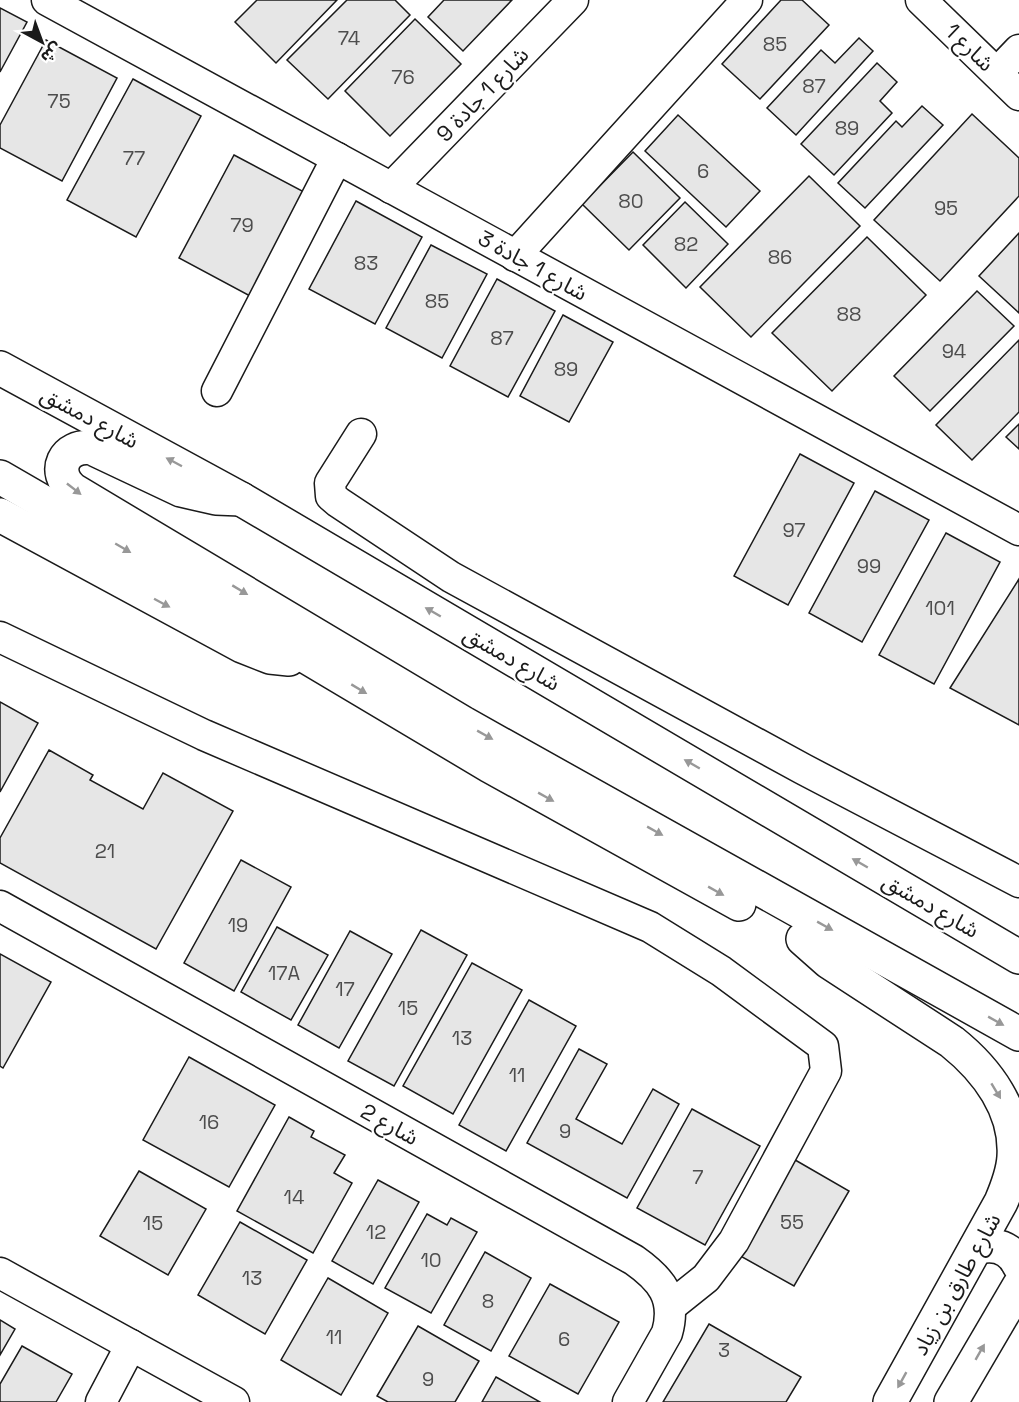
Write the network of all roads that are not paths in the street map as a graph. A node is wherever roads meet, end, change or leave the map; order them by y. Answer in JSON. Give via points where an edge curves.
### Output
{"nodes":[{"id":1,"x":47,"y":0,"type":"edge"},
{"id":2,"x":573,"y":0,"type":"edge"},
{"id":3,"x":747,"y":0,"type":"edge"},
{"id":4,"x":921,"y":0,"type":"edge"},
{"id":5,"x":1019,"y":50,"type":"edge"},
{"id":6,"x":997,"y":73,"type":"junction"},
{"id":7,"x":1019,"y":95,"type":"edge"},
{"id":8,"x":337,"y":158,"type":"junction"},
{"id":9,"x":391,"y":188,"type":"junction"},
{"id":10,"x":515,"y":256,"type":"junction"},
{"id":11,"x":0,"y":368,"type":"edge"},
{"id":12,"x":218,"y":391,"type":"dead end"},
{"id":13,"x":361,"y":434,"type":"dead end"},
{"id":14,"x":0,"y":477,"type":"edge"},
{"id":15,"x":241,"y":499,"type":"junction"},
{"id":16,"x":0,"y":515,"type":"edge"},
{"id":17,"x":1019,"y":531,"type":"edge"},
{"id":18,"x":0,"y":637,"type":"edge"},
{"id":19,"x":308,"y":659,"type":"junction"},
{"id":20,"x":1019,"y":882,"type":"edge"},
{"id":21,"x":0,"y":906,"type":"edge"},
{"id":22,"x":803,"y":939,"type":"junction"},
{"id":23,"x":1019,"y":957,"type":"edge"},
{"id":24,"x":1019,"y":1034,"type":"edge"},
{"id":25,"x":1019,"y":1059,"type":"edge"},
{"id":26,"x":976,"y":1248,"type":"junction"},
{"id":27,"x":1019,"y":1265,"type":"edge"},
{"id":28,"x":0,"y":1273,"type":"edge"},
{"id":29,"x":1019,"y":1286,"type":"edge"},
{"id":30,"x":671,"y":1306,"type":"junction"},
{"id":31,"x":131,"y":1346,"type":"junction"},
{"id":32,"x":100,"y":1402,"type":"edge"},
{"id":33,"x":234,"y":1402,"type":"edge"},
{"id":34,"x":628,"y":1402,"type":"edge"},
{"id":35,"x":890,"y":1402,"type":"edge"},
{"id":36,"x":951,"y":1402,"type":"edge"}],
"edges":[{"from":1,"to":8,"type":"street","name":"شارع 1 جادة 3"},
{"from":2,"to":9,"type":"street","name":"شارع 1 جادة 9"},
{"from":3,"to":10,"type":"street"},
{"from":4,"to":6,"type":"street","name":"شارع 1"},
{"from":5,"to":6,"type":"street"},
{"from":6,"to":7,"type":"street","name":"شارع 1"},
{"from":8,"to":9,"type":"street","name":"شارع 1 جادة 3"},
{"from":8,"to":12,"type":"street"},
{"from":9,"to":10,"type":"street","name":"شارع 1 جادة 3"},
{"from":10,"to":17,"type":"street","name":"شارع 1 جادة 3"},
{"from":15,"to":11,"type":"main road","name":"شارع دمشق","one_way":true},
{"from":13,"to":20,"type":"street","via":[[330,483],[334,499],[451,577]]},
{"from":14,"to":19,"type":"main road","one_way":true},
{"from":23,"to":15,"type":"main road","name":"شارع دمشق","one_way":true},
{"from":15,"to":24,"type":"main road","one_way":true,"via":[[181,490],[92,448],[69,453],[62,466],[64,480],[73,490],[464,723]]},
{"from":16,"to":19,"type":"main road","one_way":true,"via":[[242,646],[270,657]]},
{"from":18,"to":30,"type":"street","via":[[204,735],[650,927],[721,971],[823,1046],[826,1071],[746,1221],[706,1278]]},
{"from":19,"to":22,"type":"main road","one_way":true,"via":[[490,766]]},
{"from":21,"to":30,"type":"street","name":"شارع 2","via":[[633,1260],[653,1275]]},
{"from":22,"to":25,"type":"main road"},
{"from":22,"to":26,"type":"main road","name":"شارع طارق بن زياد","one_way":true,"via":[[829,962],[952,1042],[995,1087],[1010,1123],[1014,1159],[1001,1202]]},
{"from":26,"to":27,"type":"main road","via":[[995,1245],[1012,1254]]},
{"from":26,"to":35,"type":"main road","name":"شارع طارق بن زياد","one_way":true},
{"from":28,"to":31,"type":"street"},
{"from":36,"to":29,"type":"main road","one_way":true},
{"from":30,"to":34,"type":"street","via":[[667,1333]]},
{"from":31,"to":32,"type":"street"},
{"from":31,"to":33,"type":"street"}]}
